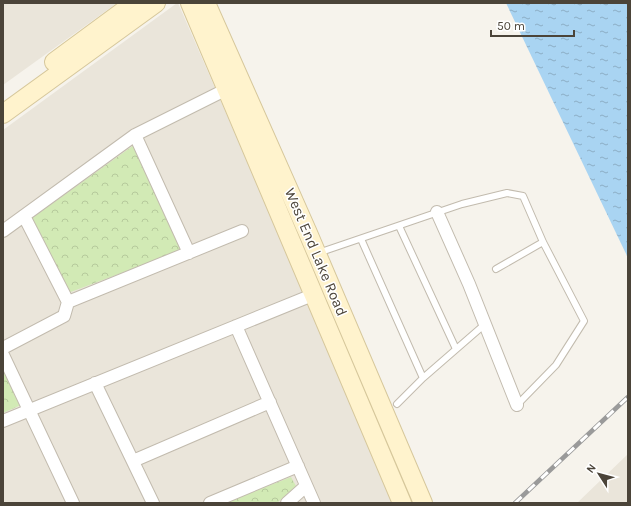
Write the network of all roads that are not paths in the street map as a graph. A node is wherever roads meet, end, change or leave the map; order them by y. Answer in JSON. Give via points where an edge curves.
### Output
{"nodes":[{"id":1,"x":134,"y":3,"type":"edge"},
{"id":2,"x":156,"y":3,"type":"edge"},
{"id":3,"x":190,"y":3,"type":"edge"},
{"id":4,"x":206,"y":3,"type":"edge"},
{"id":5,"x":227,"y":89,"type":"junction"},
{"id":6,"x":3,"y":99,"type":"edge"},
{"id":7,"x":3,"y":114,"type":"edge"},
{"id":8,"x":135,"y":135,"type":"junction"},
{"id":9,"x":437,"y":212,"type":"junction"},
{"id":10,"x":24,"y":216,"type":"junction"},
{"id":11,"x":398,"y":226,"type":"junction"},
{"id":12,"x":3,"y":231,"type":"edge"},
{"id":13,"x":242,"y":231,"type":"dead end"},
{"id":14,"x":361,"y":239,"type":"junction"},
{"id":15,"x":543,"y":242,"type":"junction"},
{"id":16,"x":189,"y":253,"type":"junction"},
{"id":17,"x":317,"y":254,"type":"junction"},
{"id":18,"x":496,"y":269,"type":"dead end"},
{"id":19,"x":315,"y":294,"type":"junction"},
{"id":20,"x":68,"y":302,"type":"junction"},
{"id":21,"x":484,"y":325,"type":"dead end"},
{"id":22,"x":236,"y":326,"type":"junction"},
{"id":23,"x":3,"y":348,"type":"edge"},
{"id":24,"x":456,"y":349,"type":"junction"},
{"id":25,"x":3,"y":355,"type":"edge"},
{"id":26,"x":423,"y":378,"type":"junction"},
{"id":27,"x":95,"y":383,"type":"junction"},
{"id":28,"x":270,"y":402,"type":"junction"},
{"id":29,"x":398,"y":404,"type":"dead end"},
{"id":30,"x":517,"y":405,"type":"joint"},
{"id":31,"x":28,"y":411,"type":"junction"},
{"id":32,"x":3,"y":421,"type":"edge"},
{"id":33,"x":133,"y":461,"type":"junction"},
{"id":34,"x":298,"y":466,"type":"junction"},
{"id":35,"x":306,"y":486,"type":"junction"},
{"id":36,"x":73,"y":503,"type":"edge"},
{"id":37,"x":153,"y":503,"type":"edge"},
{"id":38,"x":210,"y":503,"type":"edge"},
{"id":39,"x":287,"y":503,"type":"edge"},
{"id":40,"x":314,"y":503,"type":"edge"},
{"id":41,"x":402,"y":503,"type":"edge"},
{"id":42,"x":423,"y":503,"type":"edge"}],
"edges":[{"from":1,"to":6,"type":"street"},
{"from":2,"to":7,"type":"street"},
{"from":3,"to":5,"type":"street","name":"West End Lake Road"},
{"from":4,"to":17,"type":"street","name":"West End Lake Road"},
{"from":5,"to":8,"type":"street"},
{"from":5,"to":19,"type":"street","name":"West End Lake Road"},
{"from":8,"to":10,"type":"street"},
{"from":8,"to":16,"type":"street"},
{"from":9,"to":11,"type":"lane"},
{"from":9,"to":15,"type":"lane","via":[[508,193],[523,196]]},
{"from":9,"to":30,"type":"street","via":[[470,284]]},
{"from":10,"to":12,"type":"street"},
{"from":10,"to":20,"type":"street"},
{"from":11,"to":14,"type":"lane"},
{"from":11,"to":24,"type":"lane"},
{"from":13,"to":16,"type":"street"},
{"from":14,"to":17,"type":"lane"},
{"from":14,"to":26,"type":"lane"},
{"from":15,"to":18,"type":"lane"},
{"from":15,"to":30,"type":"lane","via":[[584,321],[556,365]]},
{"from":16,"to":20,"type":"street"},
{"from":17,"to":42,"type":"street","name":"West End Lake Road"},
{"from":19,"to":22,"type":"street"},
{"from":19,"to":41,"type":"street","name":"West End Lake Road"},
{"from":20,"to":23,"type":"street","via":[[64,316]]},
{"from":21,"to":24,"type":"lane"},
{"from":22,"to":27,"type":"street"},
{"from":22,"to":28,"type":"street"},
{"from":24,"to":26,"type":"lane"},
{"from":25,"to":31,"type":"street"},
{"from":26,"to":29,"type":"lane"},
{"from":27,"to":31,"type":"street"},
{"from":27,"to":33,"type":"street"},
{"from":28,"to":33,"type":"street"},
{"from":28,"to":34,"type":"street"},
{"from":31,"to":32,"type":"street"},
{"from":31,"to":36,"type":"street"},
{"from":33,"to":37,"type":"street"},
{"from":34,"to":35,"type":"street"},
{"from":34,"to":38,"type":"street"},
{"from":35,"to":39,"type":"street"},
{"from":35,"to":40,"type":"street"}]}
